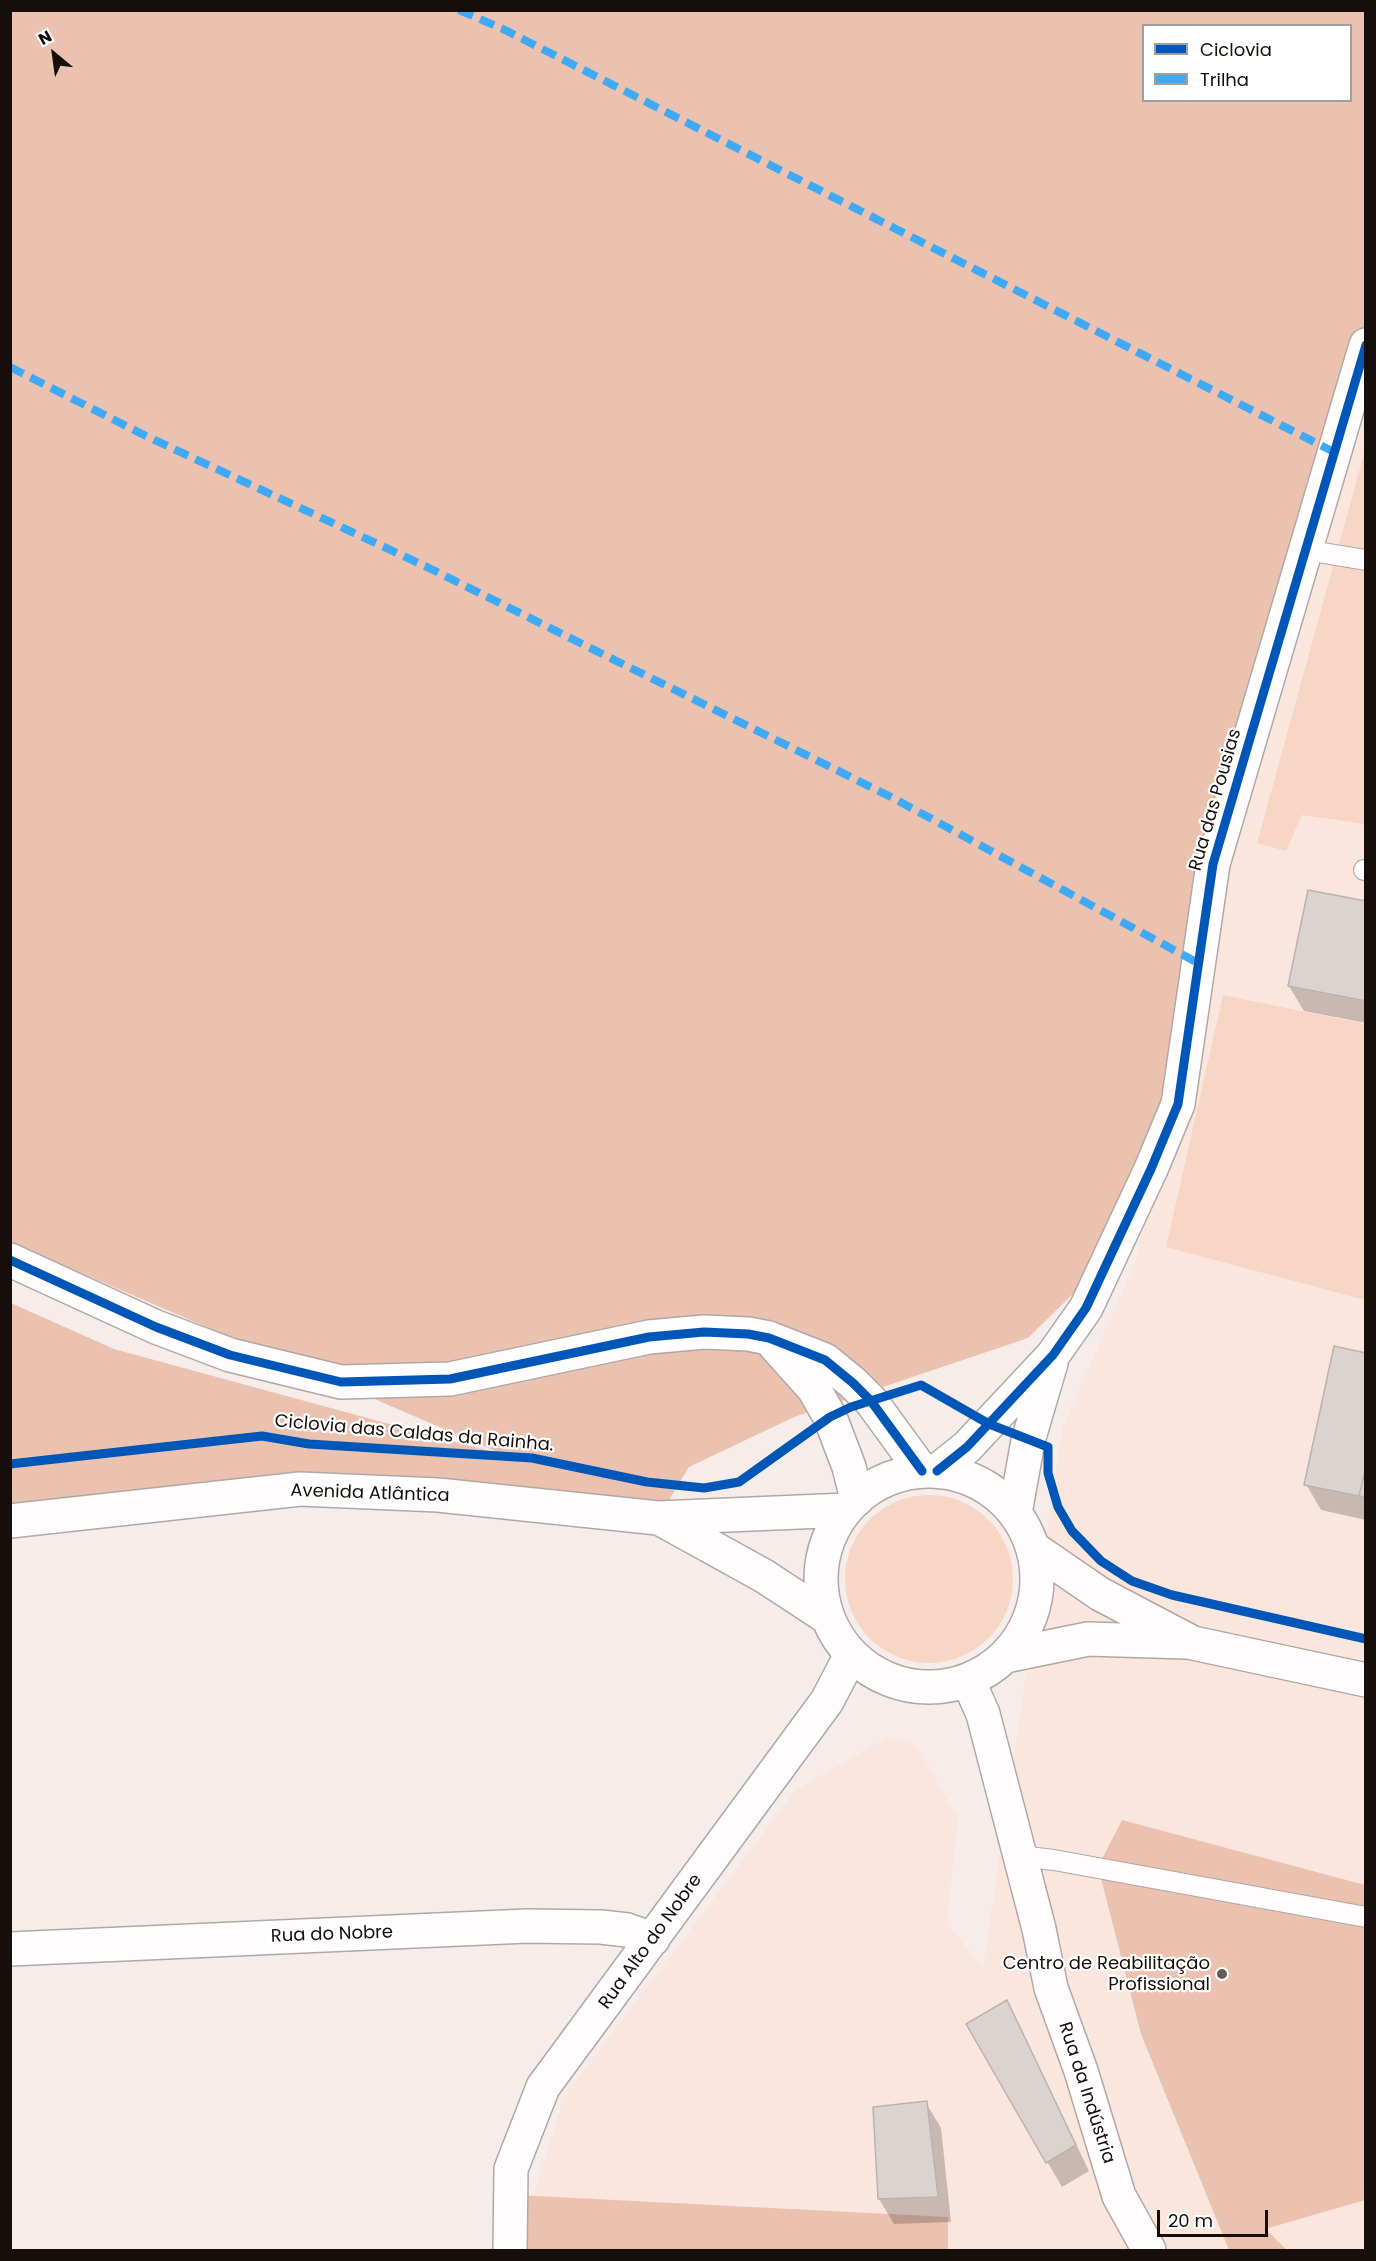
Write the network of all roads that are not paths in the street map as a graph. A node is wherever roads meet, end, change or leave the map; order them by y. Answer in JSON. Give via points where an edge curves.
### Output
{"nodes":[{"id":1,"x":1365,"y":345,"type":"edge"},
{"id":2,"x":1305,"y":550,"type":"junction"},
{"id":3,"x":1365,"y":560,"type":"edge"},
{"id":4,"x":10,"y":1260,"type":"edge"},
{"id":5,"x":768,"y":1338,"type":"junction"},
{"id":6,"x":1053,"y":1355,"type":"junction"},
{"id":7,"x":930,"y":1471,"type":"junction"},
{"id":8,"x":852,"y":1505,"type":"junction"},
{"id":9,"x":1015,"y":1513,"type":"junction"},
{"id":10,"x":658,"y":1518,"type":"junction"},
{"id":11,"x":10,"y":1521,"type":"edge"},
{"id":12,"x":1033,"y":1548,"type":"junction"},
{"id":13,"x":828,"y":1618,"type":"junction"},
{"id":14,"x":1193,"y":1643,"type":"junction"},
{"id":15,"x":851,"y":1655,"type":"junction"},
{"id":16,"x":1005,"y":1656,"type":"junction"},
{"id":17,"x":968,"y":1680,"type":"junction"},
{"id":18,"x":1365,"y":1680,"type":"edge"},
{"id":19,"x":1020,"y":1856,"type":"junction"},
{"id":20,"x":1365,"y":1917,"type":"edge"},
{"id":21,"x":652,"y":1939,"type":"junction"},
{"id":22,"x":10,"y":1949,"type":"edge"},
{"id":23,"x":510,"y":2250,"type":"edge"},
{"id":24,"x":1149,"y":2250,"type":"edge"}],
"edges":[{"from":1,"to":2,"type":"street","name":"Rua das Pousias"},
{"from":2,"to":3,"type":"lane"},
{"from":2,"to":6,"type":"street","name":"Rua das Pousias","via":[[1213,864],[1178,1104],[1086,1308]]},
{"from":4,"to":5,"type":"street","via":[[156,1327],[230,1355],[340,1382],[450,1379],[650,1337],[704,1332]]},
{"from":5,"to":7,"type":"street","via":[[825,1360],[871,1401]]},
{"from":5,"to":8,"type":"street","via":[[814,1389],[830,1417],[849,1467]]},
{"from":6,"to":7,"type":"street","via":[[968,1447]]},
{"from":6,"to":9,"type":"street","via":[[1028,1442]]},
{"from":7,"to":8,"type":"street","name":"Avenida Atlântica","via":[[888,1479]]},
{"from":7,"to":9,"type":"street","name":"Avenida Atlântica","via":[[981,1484]]},
{"from":8,"to":10,"type":"street","name":"Avenida Atlântica"},
{"from":8,"to":13,"type":"street","name":"Avenida Atlântica","via":[[831,1534],[822,1562],[821,1590]]},
{"from":9,"to":12,"type":"street","name":"Avenida Atlântica"},
{"from":10,"to":11,"type":"street","name":"Avenida Atlântica","via":[[438,1495],[300,1489]]},
{"from":10,"to":13,"type":"street","name":"Avenida Atlântica","via":[[764,1576]]},
{"from":12,"to":14,"type":"street","name":"Avenida Atlântica","via":[[1100,1594]]},
{"from":12,"to":16,"type":"street","name":"Avenida Atlântica","via":[[1038,1577],[1035,1606],[1023,1633]]},
{"from":13,"to":15,"type":"street","name":"Avenida Atlântica"},
{"from":14,"to":16,"type":"street","name":"Avenida Atlântica","via":[[1088,1639]]},
{"from":14,"to":18,"type":"street","name":"Avenida Atlântica"},
{"from":15,"to":17,"type":"street","name":"Avenida Atlântica","via":[[876,1674],[906,1685],[938,1687]]},
{"from":15,"to":21,"type":"street","name":"Rua Alto do Nobre","via":[[827,1701]]},
{"from":16,"to":17,"type":"street","name":"Avenida Atlântica"},
{"from":17,"to":19,"type":"street","name":"Rua da Indústria","via":[[984,1714]]},
{"from":19,"to":20,"type":"lane"},
{"from":19,"to":24,"type":"street","name":"Rua da Indústria","via":[[1051,1988],[1119,2196]]},
{"from":21,"to":22,"type":"street","name":"Rua do Nobre","via":[[627,1930],[601,1927],[527,1926]]},
{"from":21,"to":23,"type":"street","name":"Rua Alto do Nobre","via":[[543,2087],[511,2169]]}]}
